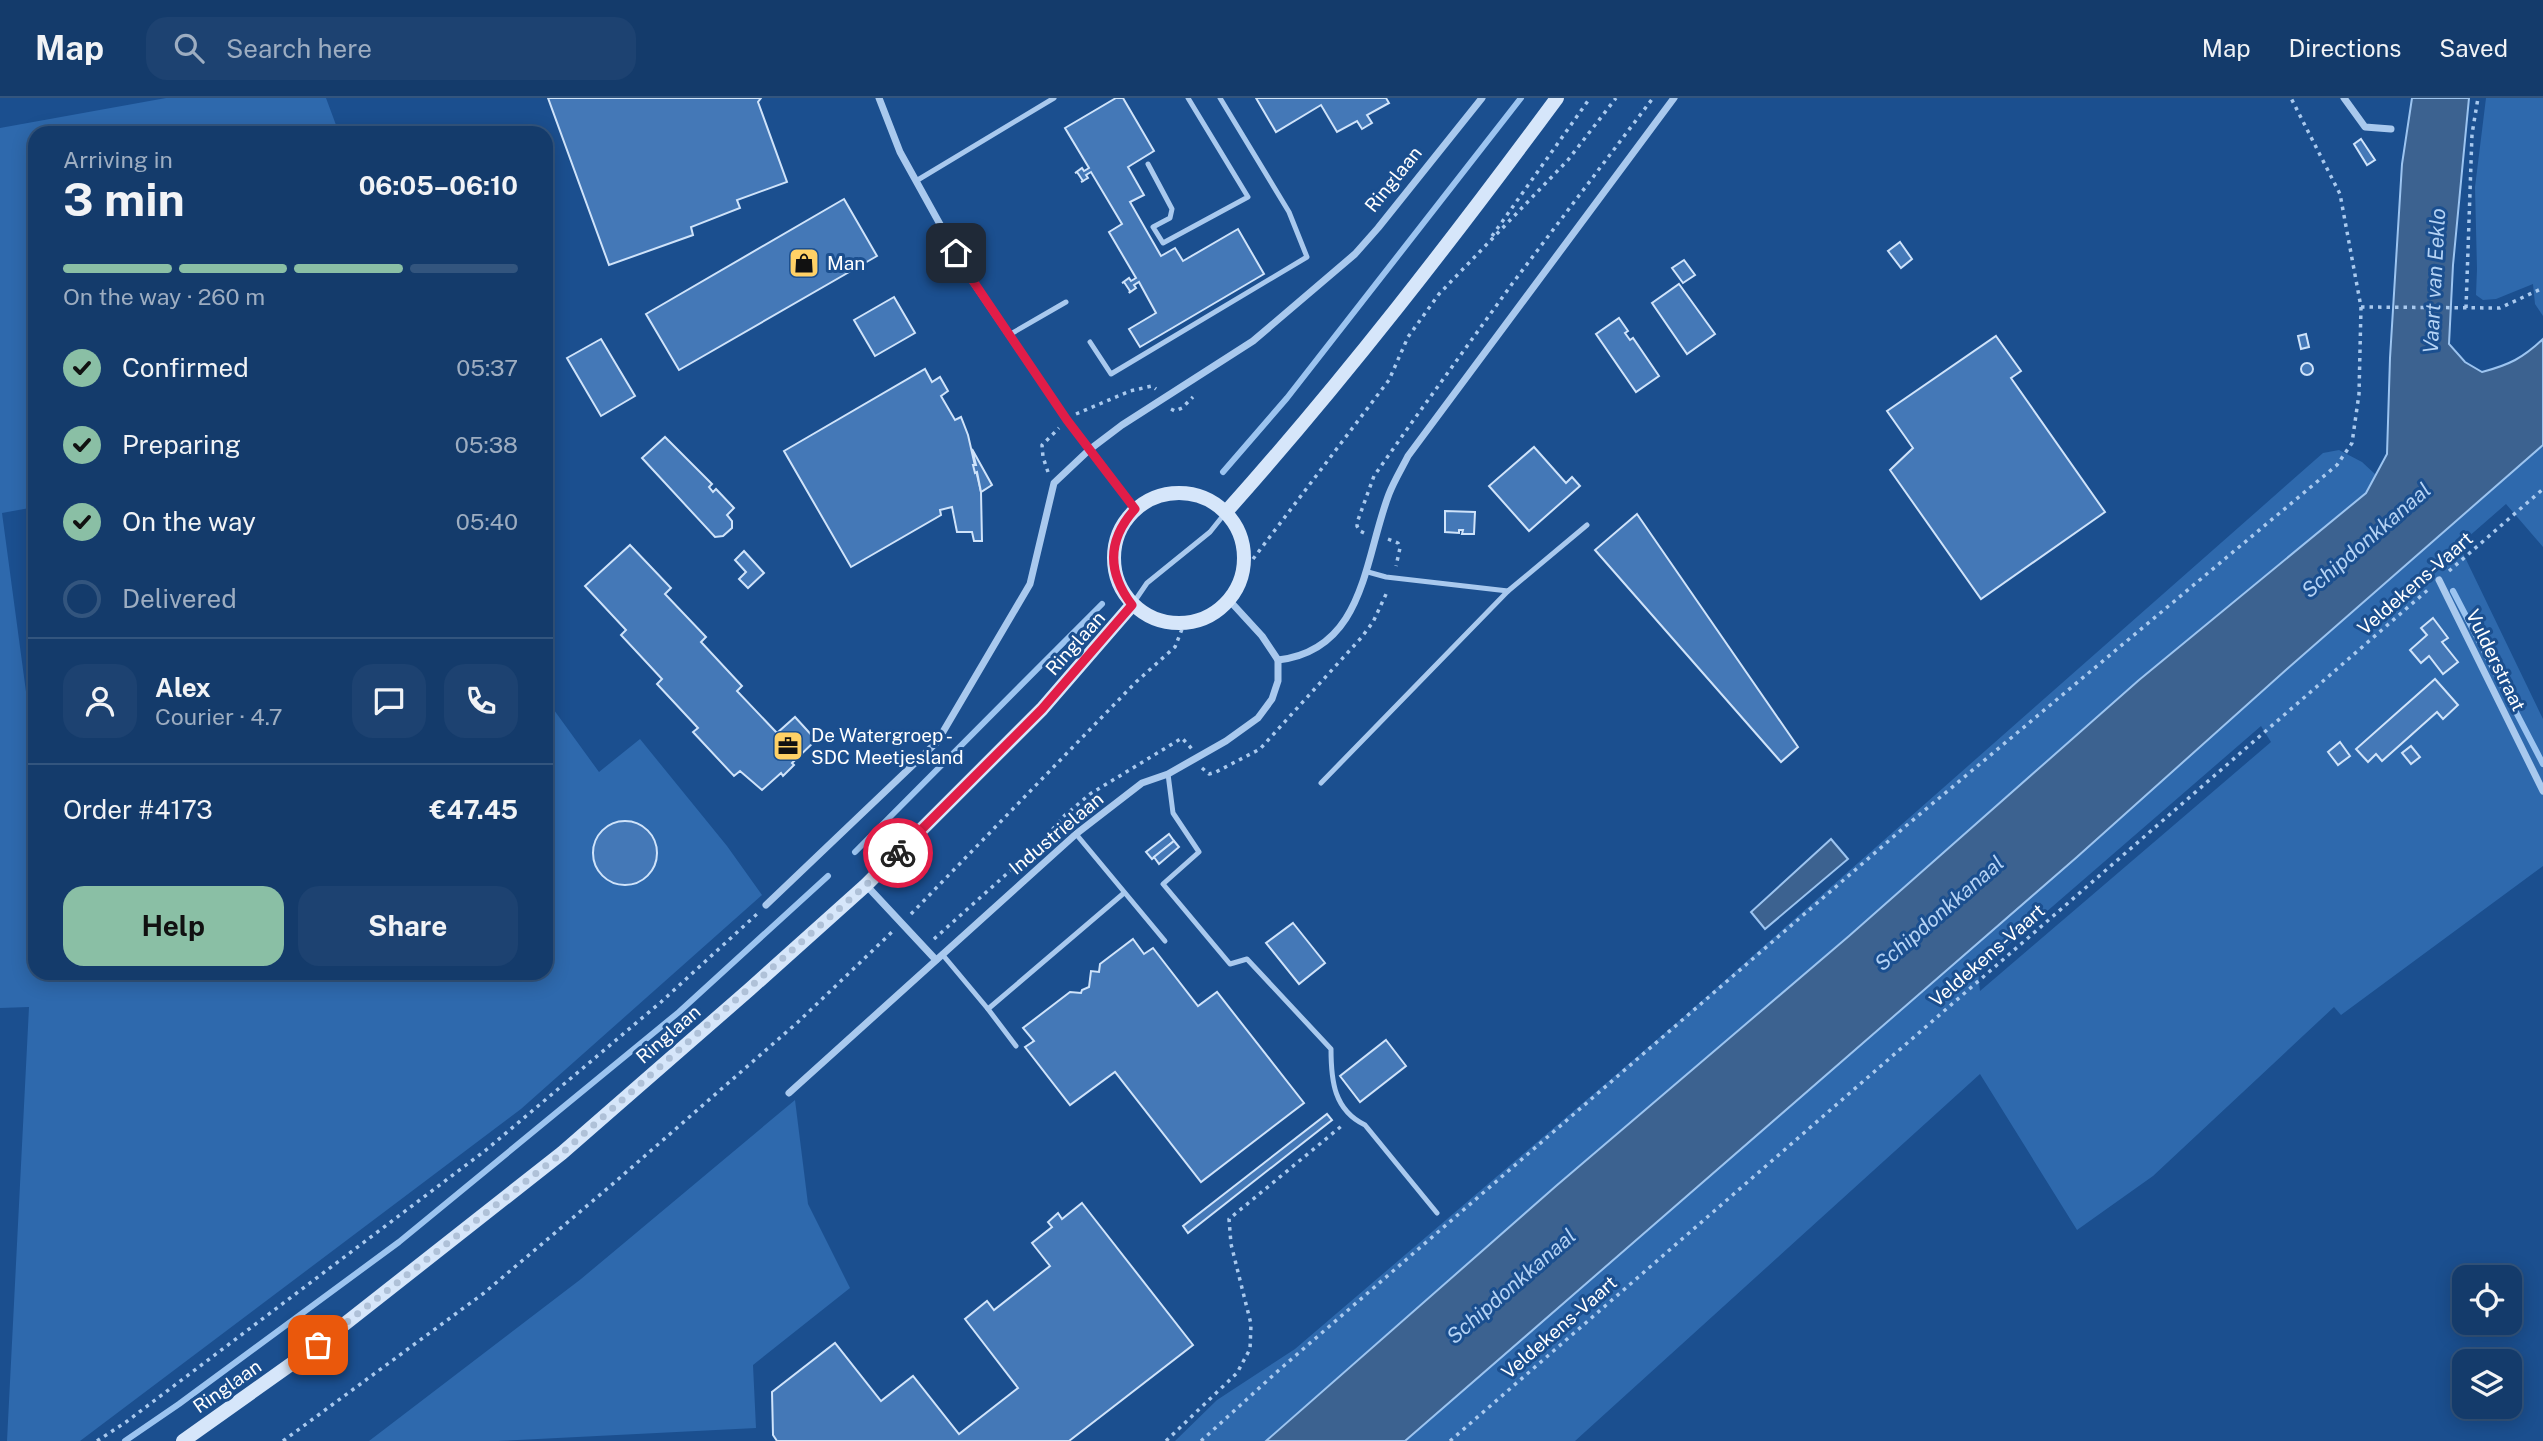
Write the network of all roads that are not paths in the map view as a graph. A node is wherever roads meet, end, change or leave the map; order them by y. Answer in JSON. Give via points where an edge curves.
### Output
{"nodes":[{"id":1,"x":879,"y":98,"type":"edge"},
{"id":2,"x":1054,"y":98,"type":"edge"},
{"id":3,"x":1188,"y":98,"type":"edge"},
{"id":4,"x":1220,"y":98,"type":"edge"},
{"id":5,"x":1482,"y":98,"type":"edge"},
{"id":6,"x":1557,"y":98,"type":"edge"},
{"id":7,"x":1674,"y":98,"type":"edge"},
{"id":8,"x":2344,"y":98,"type":"edge"},
{"id":9,"x":2390,"y":129,"type":"dead end"},
{"id":10,"x":1148,"y":164,"type":"dead end"},
{"id":11,"x":916,"y":181,"type":"junction"},
{"id":12,"x":1066,"y":302,"type":"dead end"},
{"id":13,"x":1009,"y":335,"type":"junction"},
{"id":14,"x":1090,"y":342,"type":"dead end"},
{"id":15,"x":1089,"y":450,"type":"junction"},
{"id":16,"x":1135,"y":509,"type":"junction"},
{"id":17,"x":1226,"y":512,"type":"junction"},
{"id":18,"x":1587,"y":525,"type":"dead end"},
{"id":19,"x":1368,"y":572,"type":"junction"},
{"id":20,"x":2439,"y":580,"type":"road end"},
{"id":21,"x":1508,"y":591,"type":"junction"},
{"id":22,"x":1230,"y":600,"type":"junction"},
{"id":23,"x":1132,"y":605,"type":"junction"},
{"id":24,"x":1278,"y":660,"type":"junction"},
{"id":25,"x":1168,"y":774,"type":"junction"},
{"id":26,"x":1321,"y":783,"type":"dead end"},
{"id":27,"x":2543,"y":791,"type":"edge"},
{"id":28,"x":1076,"y":834,"type":"junction"},
{"id":29,"x":866,"y":885,"type":"junction"},
{"id":30,"x":1124,"y":893,"type":"junction"},
{"id":31,"x":766,"y":905,"type":"road end"},
{"id":32,"x":1165,"y":941,"type":"dead end"},
{"id":33,"x":939,"y":957,"type":"junction"},
{"id":34,"x":988,"y":1009,"type":"junction"},
{"id":35,"x":1016,"y":1046,"type":"dead end"},
{"id":36,"x":789,"y":1093,"type":"dead end"},
{"id":37,"x":1437,"y":1213,"type":"dead end"},
{"id":38,"x":183,"y":1441,"type":"edge"}],
"edges":[{"from":1,"to":11,"type":"street"},
{"from":2,"to":11,"type":"lane"},
{"from":3,"to":10,"type":"lane","via":[[1248,197],[1163,243],[1153,227],[1170,218],[1172,209]]},
{"from":4,"to":14,"type":"lane","via":[[1289,212],[1307,257],[1111,374]]},
{"from":5,"to":15,"type":"street","name":"Ringlaan","via":[[1355,254],[1253,341]]},
{"from":6,"to":17,"type":"main road","via":[[1391,316]]},
{"from":7,"to":19,"type":"street","via":[[1408,456],[1389,495]]},
{"from":8,"to":9,"type":"street","via":[[2365,127]]},
{"from":11,"to":13,"type":"street"},
{"from":12,"to":13,"type":"lane"},
{"from":13,"to":15,"type":"street"},
{"from":15,"to":16,"type":"street"},
{"from":15,"to":31,"type":"street","via":[[1054,483],[1030,584],[937,742]]},
{"from":16,"to":17,"type":"main road","via":[[1154,497],[1177,492],[1201,496]]},
{"from":16,"to":23,"type":"main road","name":"Ringlaan","via":[[1124,521],[1114,551],[1114,569]]},
{"from":17,"to":22,"type":"main road","via":[[1244,546],[1245,564]]},
{"from":17,"to":23,"type":"lane","via":[[1210,533],[1147,583]]},
{"from":18,"to":21,"type":"lane"},
{"from":19,"to":21,"type":"lane"},
{"from":19,"to":24,"type":"street","via":[[1342,624],[1320,648],[1298,658]]},
{"from":20,"to":27,"type":"street","name":"Vulderstraat"},
{"from":21,"to":26,"type":"lane"},
{"from":22,"to":23,"type":"main road","name":"Ringlaan","via":[[1202,620],[1184,624],[1164,622]]},
{"from":22,"to":24,"type":"street"},
{"from":23,"to":29,"type":"main road","name":"Ringlaan","via":[[1042,709]]},
{"from":24,"to":25,"type":"street","name":"Industrielaan","via":[[1272,699],[1258,718]]},
{"from":25,"to":28,"type":"street","name":"Industrielaan","via":[[1142,783]]},
{"from":25,"to":37,"type":"lane","via":[[1173,813],[1199,852],[1163,884],[1230,964],[1247,958],[1331,1049],[1337,1096]]},
{"from":28,"to":30,"type":"lane"},
{"from":28,"to":33,"type":"street","name":"Industrielaan"},
{"from":29,"to":33,"type":"street"},
{"from":29,"to":38,"type":"main road","name":"Ringlaan","via":[[562,1153],[318,1345]]},
{"from":30,"to":32,"type":"lane"},
{"from":30,"to":34,"type":"lane"},
{"from":33,"to":34,"type":"lane"},
{"from":33,"to":36,"type":"street","name":"Industrielaan"},
{"from":34,"to":35,"type":"lane"}]}
